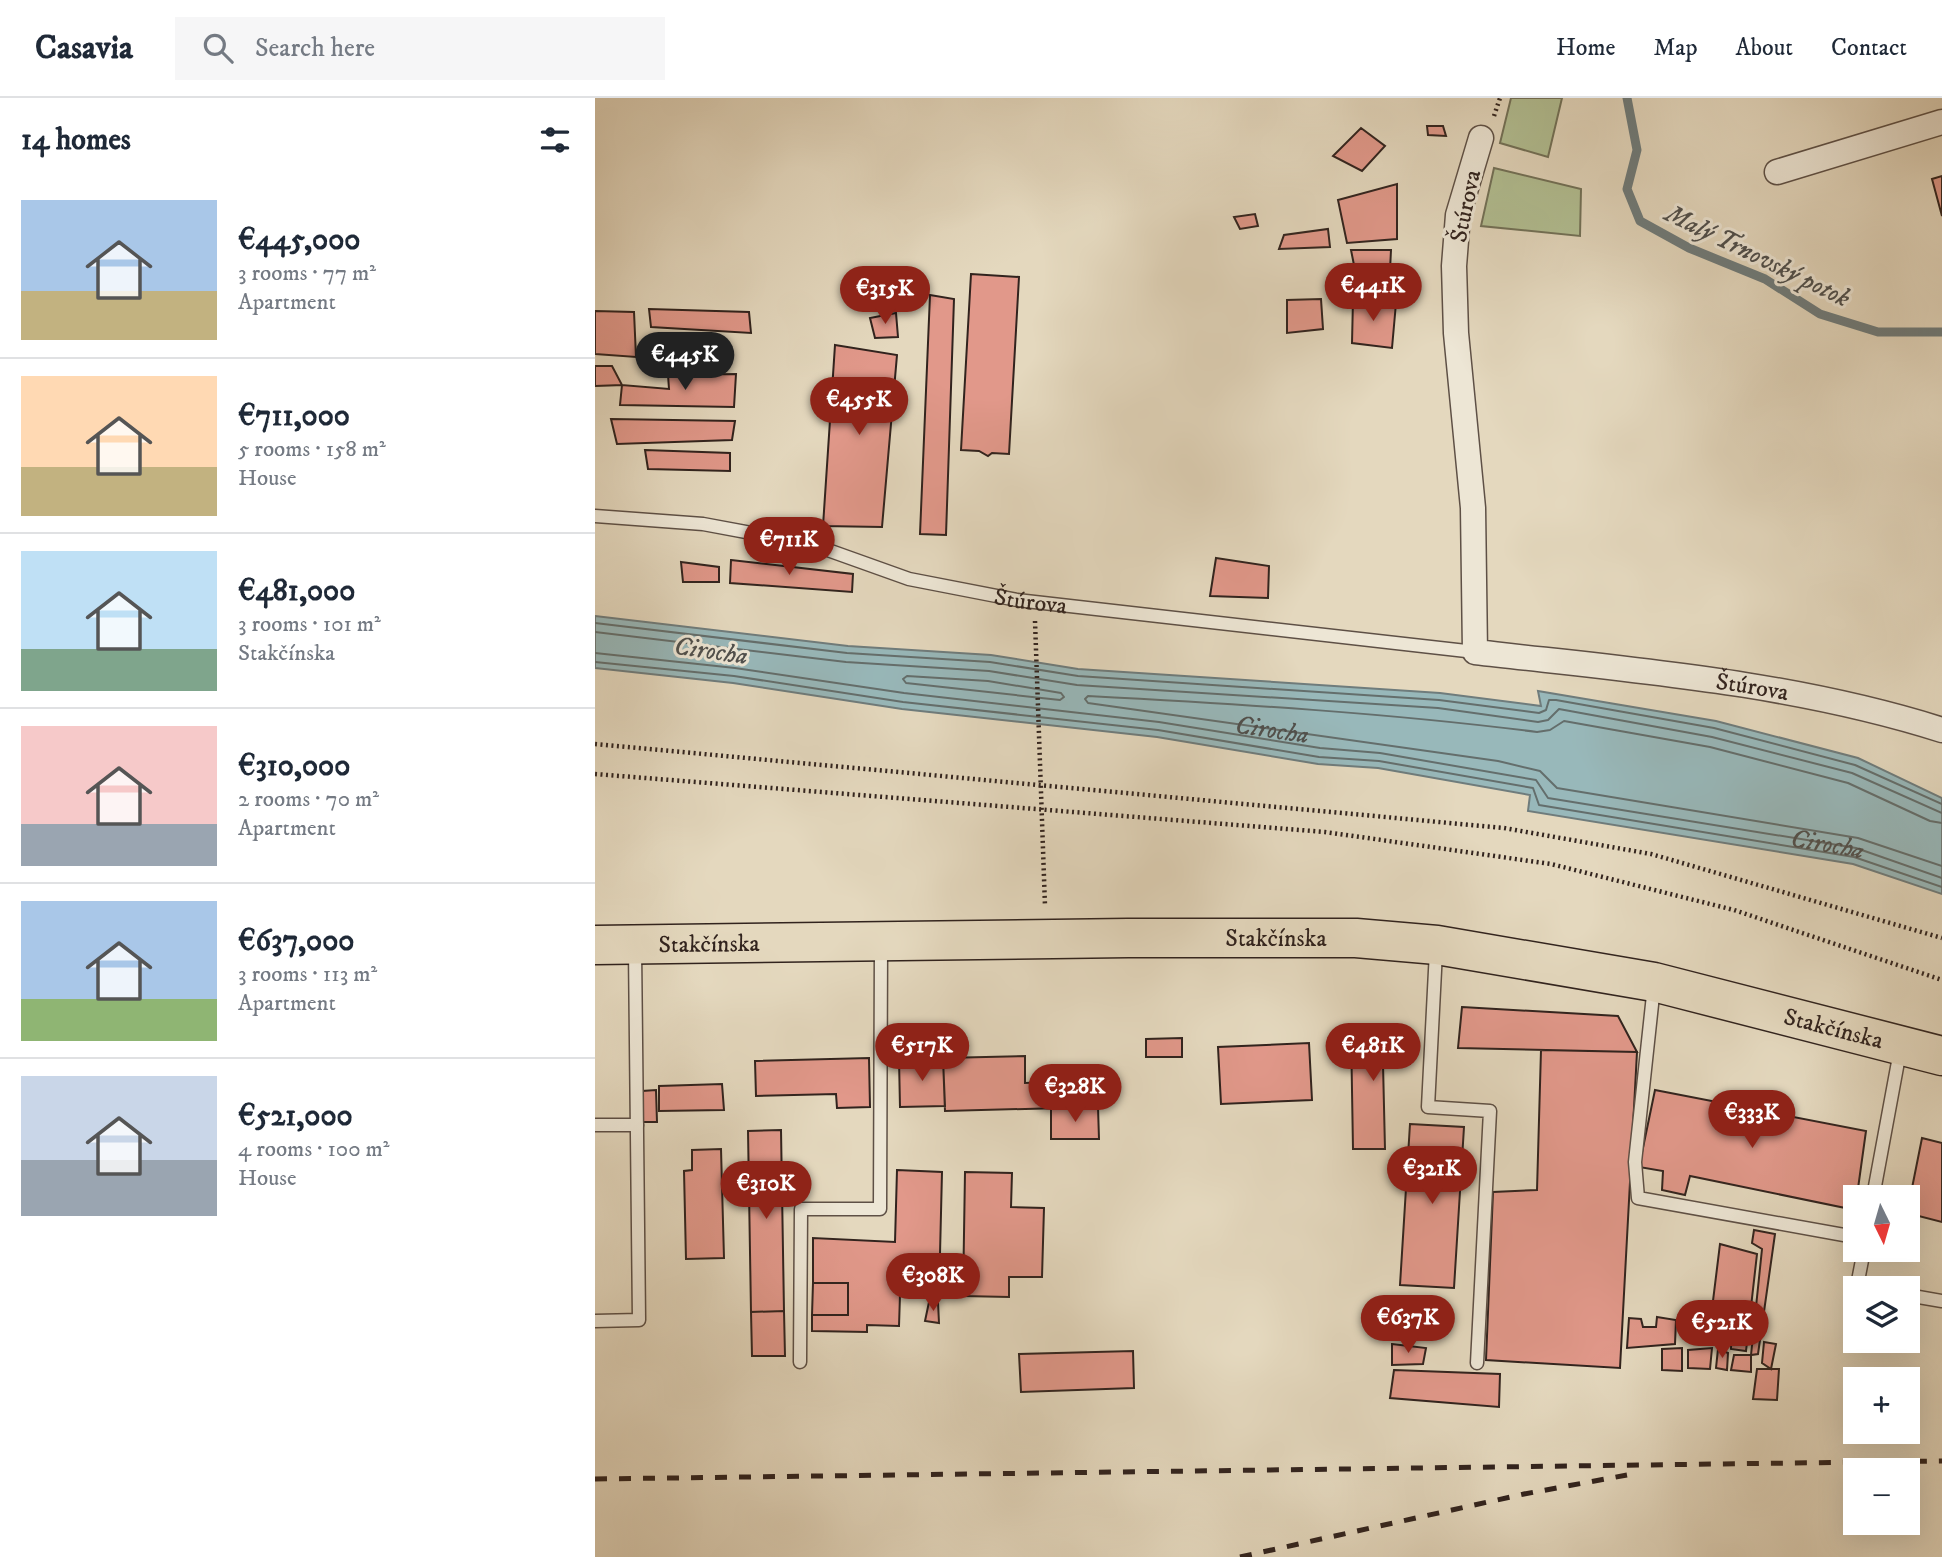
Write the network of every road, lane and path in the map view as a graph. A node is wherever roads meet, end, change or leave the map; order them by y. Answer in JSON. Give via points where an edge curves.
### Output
{"nodes":[{"id":1,"x":1942,"y":122,"type":"edge"},
{"id":2,"x":1481,"y":138,"type":"dead end"},
{"id":3,"x":1777,"y":172,"type":"dead end"},
{"id":4,"x":595,"y":516,"type":"edge"},
{"id":5,"x":1036,"y":602,"type":"junction"},
{"id":6,"x":1475,"y":652,"type":"junction"},
{"id":7,"x":1942,"y":730,"type":"edge"},
{"id":8,"x":595,"y":744,"type":"edge"},
{"id":9,"x":595,"y":774,"type":"edge"},
{"id":10,"x":1041,"y":783,"type":"junction"},
{"id":11,"x":1042,"y":809,"type":"junction"},
{"id":12,"x":1045,"y":899,"type":"dead end"},
{"id":13,"x":1942,"y":938,"type":"edge"},
{"id":14,"x":881,"y":941,"type":"junction"},
{"id":15,"x":595,"y":945,"type":"edge"},
{"id":16,"x":635,"y":945,"type":"junction"},
{"id":17,"x":1437,"y":945,"type":"junction"},
{"id":18,"x":1942,"y":979,"type":"edge"},
{"id":19,"x":1654,"y":982,"type":"junction"},
{"id":20,"x":1901,"y":1044,"type":"junction"},
{"id":21,"x":1942,"y":1056,"type":"edge"},
{"id":22,"x":595,"y":1125,"type":"edge"},
{"id":23,"x":636,"y":1125,"type":"junction"},
{"id":24,"x":1875,"y":1185,"type":"edge"},
{"id":25,"x":1843,"y":1235,"type":"edge"},
{"id":26,"x":1920,"y":1297,"type":"edge"},
{"id":27,"x":1942,"y":1301,"type":"edge"},
{"id":28,"x":595,"y":1321,"type":"edge"},
{"id":29,"x":800,"y":1362,"type":"dead end"},
{"id":30,"x":1477,"y":1363,"type":"dead end"}],
"edges":[{"from":1,"to":3,"type":"street"},
{"from":2,"to":6,"type":"street","name":"Štúrova","via":[[1458,215],[1454,266],[1473,508]]},
{"from":4,"to":5,"type":"lane","name":"Štúrova","via":[[703,524],[811,544],[943,588]]},
{"from":5,"to":6,"type":"lane","name":"Štúrova"},
{"from":5,"to":10,"type":"path"},
{"from":6,"to":7,"type":"street","name":"Štúrova","via":[[1725,681],[1882,711]]},
{"from":8,"to":10,"type":"path"},
{"from":9,"to":11,"type":"path"},
{"from":10,"to":11,"type":"path"},
{"from":10,"to":13,"type":"path","via":[[1518,830],[1651,854]]},
{"from":11,"to":12,"type":"path"},
{"from":11,"to":18,"type":"path","via":[[1325,832],[1552,864],[1734,910]]},
{"from":14,"to":16,"type":"main road","name":"Stakčínska"},
{"from":14,"to":17,"type":"main road","name":"Stakčínska","via":[[1356,938]]},
{"from":14,"to":29,"type":"lane","via":[[880,1209],[801,1209]]},
{"from":15,"to":16,"type":"main road","name":"Stakčínska"},
{"from":16,"to":23,"type":"lane"},
{"from":17,"to":19,"type":"main road","name":"Stakčínska"},
{"from":17,"to":30,"type":"lane","via":[[1428,1107],[1490,1111]]},
{"from":19,"to":20,"type":"main road","name":"Stakčínska"},
{"from":19,"to":25,"type":"lane","via":[[1635,1162],[1638,1198]]},
{"from":20,"to":21,"type":"main road","name":"Stakčínska"},
{"from":20,"to":24,"type":"lane"},
{"from":22,"to":23,"type":"lane"},
{"from":23,"to":28,"type":"lane","via":[[639,1320]]},
{"from":26,"to":27,"type":"lane"}]}
